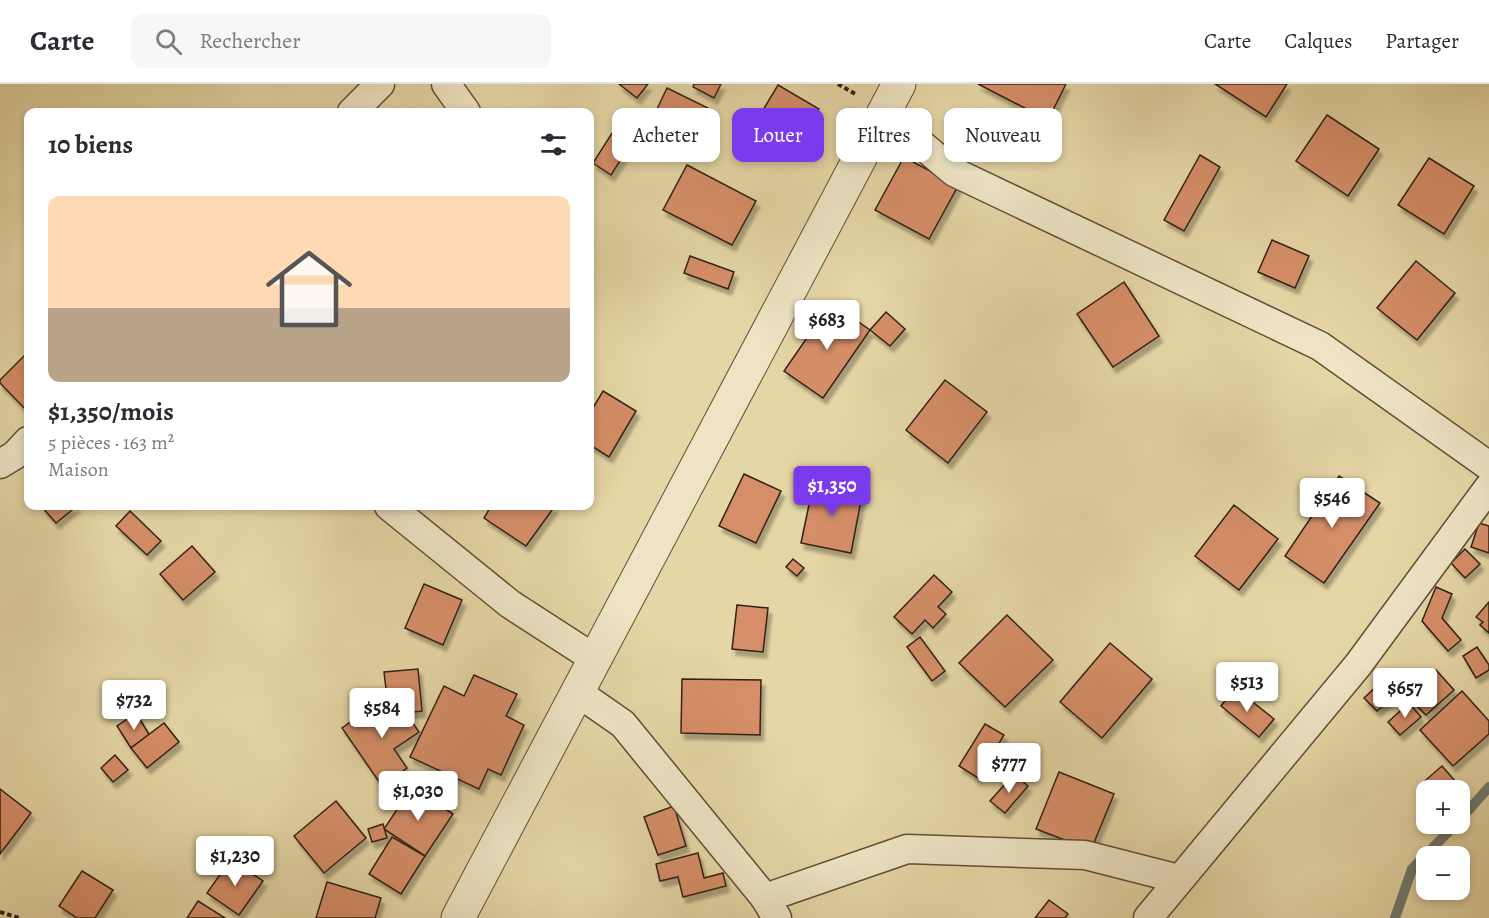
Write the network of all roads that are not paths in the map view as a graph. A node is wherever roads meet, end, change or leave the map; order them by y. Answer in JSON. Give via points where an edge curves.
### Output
{"nodes":[{"id":1,"x":380,"y":84,"type":"edge"},
{"id":2,"x":446,"y":84,"type":"edge"},
{"id":3,"x":899,"y":84,"type":"edge"},
{"id":4,"x":356,"y":108,"type":"edge"},
{"id":5,"x":463,"y":108,"type":"edge"},
{"id":6,"x":885,"y":108,"type":"edge"},
{"id":7,"x":932,"y":153,"type":"edge"},
{"id":8,"x":857,"y":162,"type":"edge"},
{"id":9,"x":24,"y":445,"type":"edge"},
{"id":10,"x":0,"y":464,"type":"edge"},
{"id":11,"x":1489,"y":466,"type":"edge"},
{"id":12,"x":1489,"y":487,"type":"edge"},
{"id":13,"x":394,"y":510,"type":"edge"},
{"id":14,"x":595,"y":659,"type":"junction"},
{"id":15,"x":578,"y":692,"type":"junction"},
{"id":16,"x":1179,"y":879,"type":"junction"},
{"id":17,"x":771,"y":908,"type":"edge"},
{"id":18,"x":459,"y":918,"type":"edge"},
{"id":19,"x":1148,"y":918,"type":"edge"}],
"edges":[{"from":1,"to":4,"type":"street"},
{"from":2,"to":5,"type":"street"},
{"from":3,"to":6,"type":"street"},
{"from":7,"to":11,"type":"street","via":[[954,172],[1320,346]]},
{"from":8,"to":14,"type":"street"},
{"from":9,"to":10,"type":"street"},
{"from":12,"to":16,"type":"street","via":[[1358,664]]},
{"from":13,"to":14,"type":"street","via":[[510,604]]},
{"from":14,"to":15,"type":"street"},
{"from":15,"to":17,"type":"street","via":[[623,724]]},
{"from":15,"to":18,"type":"street"},
{"from":16,"to":17,"type":"street","via":[[1085,855],[907,849]]},
{"from":16,"to":19,"type":"street"}]}
